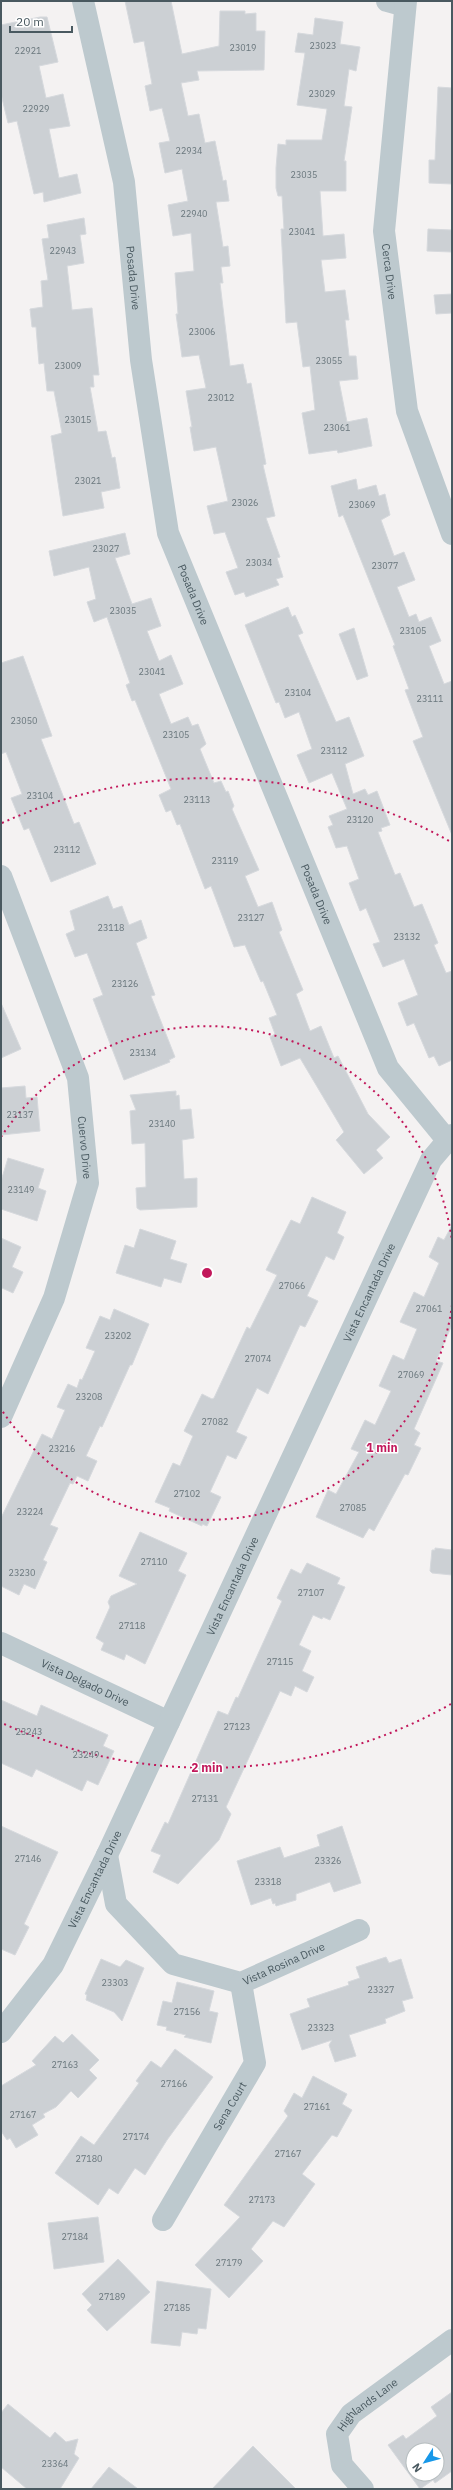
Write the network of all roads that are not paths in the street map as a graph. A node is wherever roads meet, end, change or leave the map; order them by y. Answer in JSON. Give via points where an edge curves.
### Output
{"nodes":[{"id":1,"x":83,"y":1,"type":"edge"},
{"id":2,"x":399,"y":3,"type":"edge"},
{"id":3,"x":452,"y":534,"type":"edge"},
{"id":4,"x":1,"y":876,"type":"edge"},
{"id":5,"x":449,"y":1137,"type":"edge"},
{"id":6,"x":1,"y":1417,"type":"edge"},
{"id":7,"x":1,"y":1643,"type":"edge"},
{"id":8,"x":169,"y":1722,"type":"junction"},
{"id":9,"x":107,"y":1855,"type":"junction"},
{"id":10,"x":359,"y":1930,"type":"dead end"},
{"id":11,"x":241,"y":1983,"type":"junction"},
{"id":12,"x":1,"y":2032,"type":"edge"},
{"id":13,"x":163,"y":2220,"type":"dead end"},
{"id":14,"x":452,"y":2340,"type":"edge"},
{"id":15,"x":364,"y":2489,"type":"edge"}],
"edges":[{"from":1,"to":5,"type":"street","name":"Posada Drive","via":[[124,182],[141,360],[168,533],[388,1068]]},
{"from":2,"to":3,"type":"street","name":"Cerca Drive","via":[[384,231],[407,411]]},
{"from":4,"to":6,"type":"street","name":"Cuervo Drive","via":[[78,1078],[88,1183],[54,1298]]},
{"from":5,"to":8,"type":"street","name":"Vista Encantada Drive","via":[[431,1160]]},
{"from":7,"to":8,"type":"street","name":"Vista Delgado Drive"},
{"from":8,"to":9,"type":"street","name":"Vista Encantada Drive"},
{"from":9,"to":11,"type":"street","name":"Vista Rosina Drive","via":[[116,1904],[173,1964]]},
{"from":9,"to":12,"type":"street","name":"Vista Encantada Drive","via":[[53,1965]]},
{"from":10,"to":11,"type":"street","name":"Vista Rosina Drive"},
{"from":11,"to":13,"type":"street","name":"Sena Court","via":[[255,2062]]},
{"from":14,"to":15,"type":"street","name":"Highlands Lane","via":[[352,2414],[336,2434],[342,2465]]}]}
